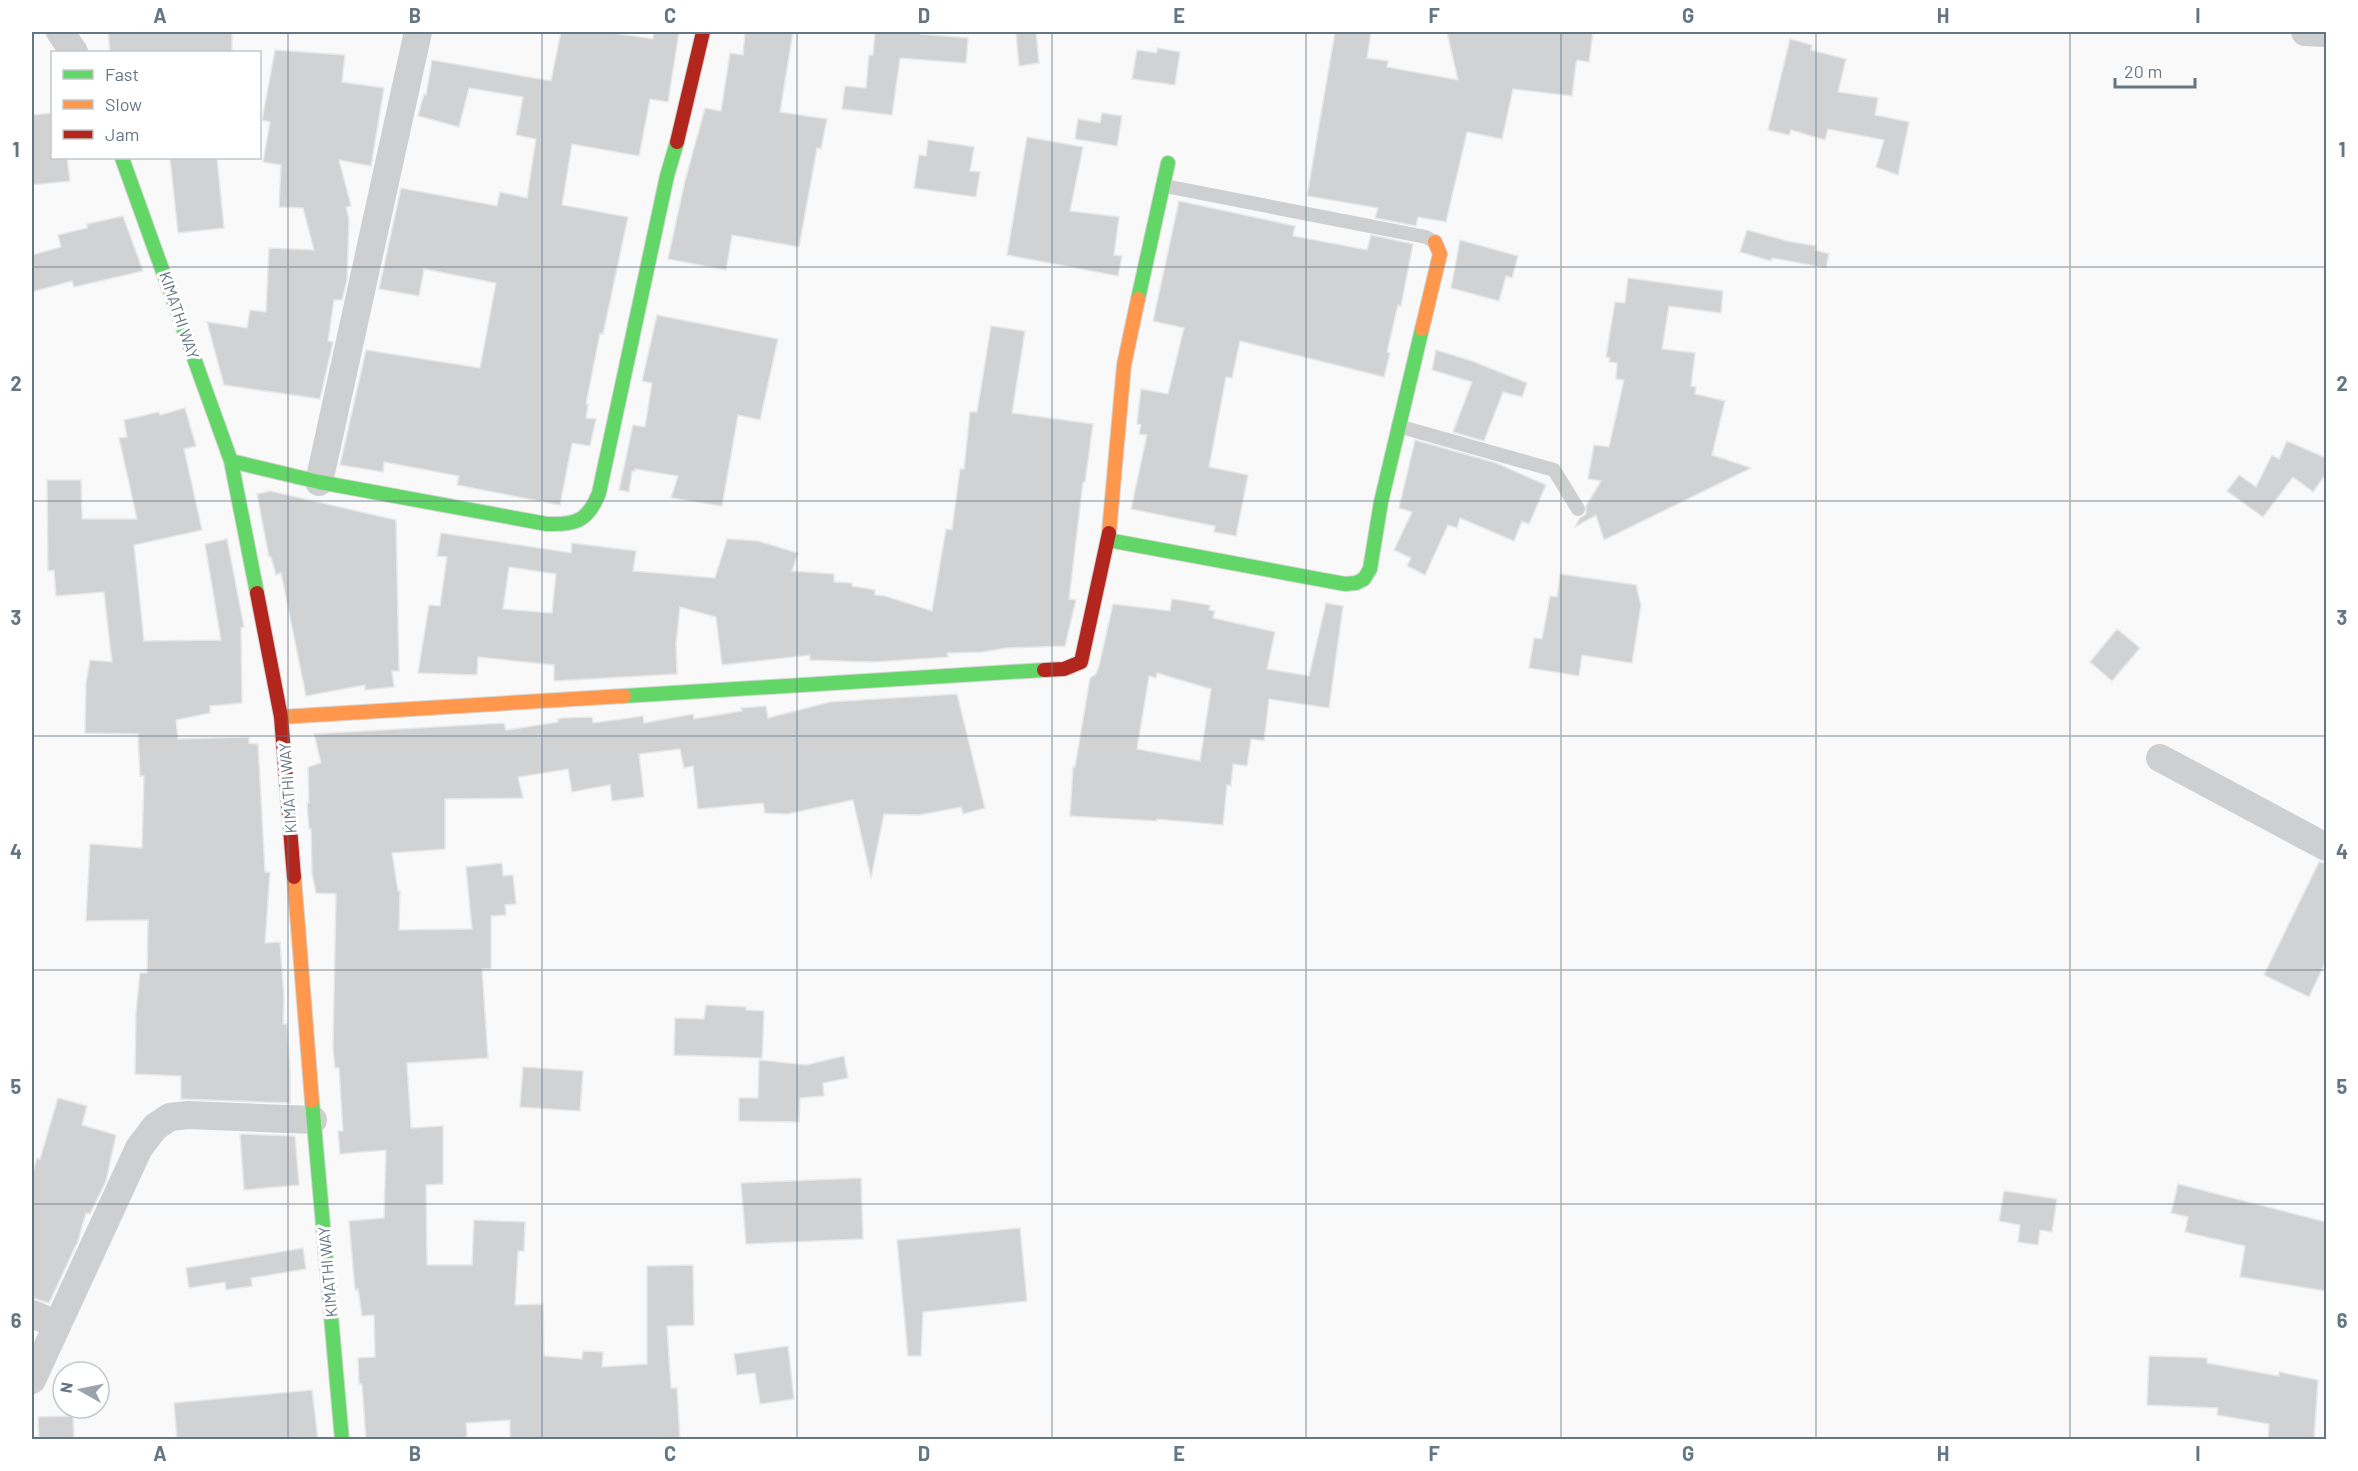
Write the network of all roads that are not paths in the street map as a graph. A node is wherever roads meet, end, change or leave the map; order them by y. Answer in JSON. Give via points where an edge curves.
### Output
{"nodes":[{"id":1,"x":60,"y":32,"type":"edge"},
{"id":2,"x":418,"y":32,"type":"edge"},
{"id":3,"x":703,"y":32,"type":"edge"},
{"id":4,"x":2305,"y":32,"type":"edge"},
{"id":5,"x":2326,"y":33,"type":"edge"},
{"id":6,"x":73,"y":51,"type":"edge"},
{"id":7,"x":122,"y":159,"type":"edge"},
{"id":8,"x":1168,"y":163,"type":"dead end"},
{"id":9,"x":1165,"y":186,"type":"junction"},
{"id":10,"x":1436,"y":242,"type":"joint"},
{"id":11,"x":1398,"y":426,"type":"junction"},
{"id":12,"x":231,"y":461,"type":"junction"},
{"id":13,"x":319,"y":482,"type":"junction"},
{"id":14,"x":1578,"y":509,"type":"dead end"},
{"id":15,"x":1108,"y":540,"type":"junction"},
{"id":16,"x":281,"y":717,"type":"junction"},
{"id":17,"x":2160,"y":758,"type":"dead end"},
{"id":18,"x":2326,"y":847,"type":"edge"},
{"id":19,"x":313,"y":1120,"type":"junction"},
{"id":20,"x":44,"y":1319,"type":"edge"},
{"id":21,"x":32,"y":1380,"type":"edge"},
{"id":22,"x":342,"y":1440,"type":"edge"}],
"edges":[{"from":1,"to":6,"type":"street"},
{"from":2,"to":13,"type":"street"},
{"from":3,"to":13,"type":"street","via":[[593,509],[583,520],[567,526]]},
{"from":4,"to":5,"type":"street"},
{"from":7,"to":12,"type":"street","name":"KIMATHI WAY"},
{"from":8,"to":9,"type":"street"},
{"from":9,"to":10,"type":"lane"},
{"from":9,"to":15,"type":"street","via":[[1124,365]]},
{"from":10,"to":11,"type":"street","via":[[1438,265]]},
{"from":11,"to":14,"type":"lane","via":[[1554,470]]},
{"from":11,"to":15,"type":"street","via":[[1370,568],[1364,579],[1356,583]]},
{"from":12,"to":13,"type":"street"},
{"from":12,"to":16,"type":"street","name":"KIMATHI WAY"},
{"from":15,"to":16,"type":"street","via":[[1081,662],[1064,669]]},
{"from":16,"to":19,"type":"street","name":"KIMATHI WAY"},
{"from":17,"to":18,"type":"street"},
{"from":19,"to":20,"type":"street","via":[[188,1115],[170,1117],[155,1127],[139,1148]]},
{"from":19,"to":22,"type":"street","name":"KIMATHI WAY"},
{"from":20,"to":21,"type":"street"}]}
